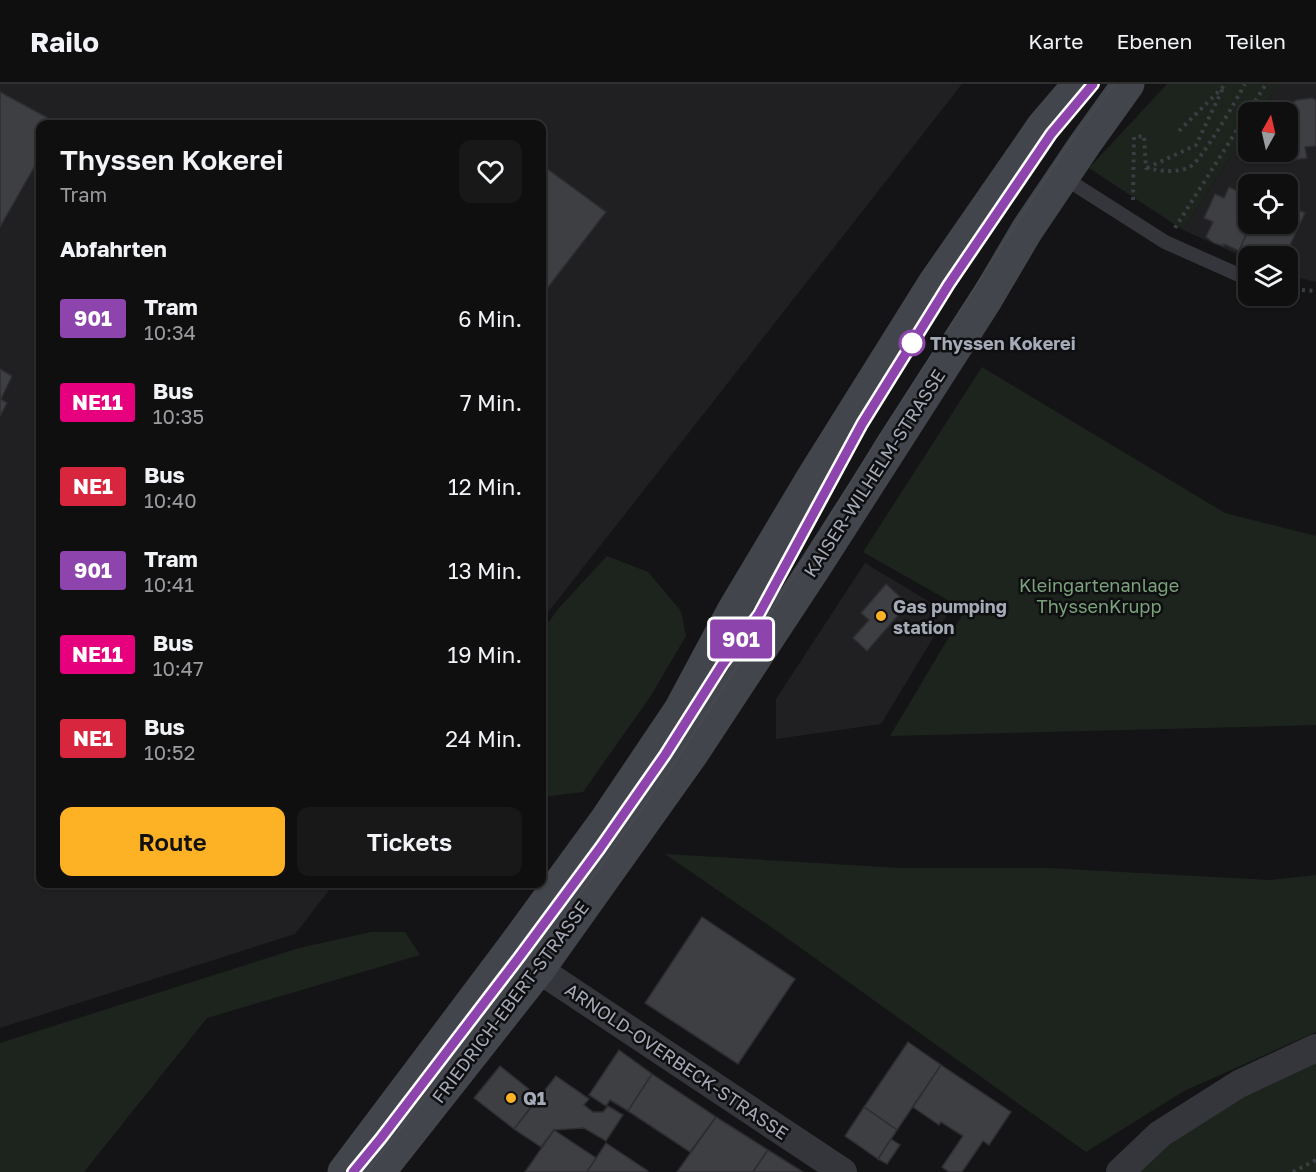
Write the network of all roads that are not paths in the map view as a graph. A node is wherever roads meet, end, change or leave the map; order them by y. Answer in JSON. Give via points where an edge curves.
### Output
{"nodes":[{"id":1,"x":1079,"y":84,"type":"edge"},
{"id":2,"x":1128,"y":84,"type":"edge"},
{"id":3,"x":1063,"y":177,"type":"junction"},
{"id":4,"x":1238,"y":275,"type":"edge"},
{"id":5,"x":638,"y":830,"type":"joint"},
{"id":6,"x":511,"y":950,"type":"junction"},
{"id":7,"x":539,"y":969,"type":"junction"},
{"id":8,"x":1316,"y":1048,"type":"edge"},
{"id":9,"x":344,"y":1172,"type":"edge"},
{"id":10,"x":379,"y":1172,"type":"edge"},
{"id":11,"x":843,"y":1172,"type":"edge"},
{"id":12,"x":1120,"y":1172,"type":"edge"}],
"edges":[{"from":1,"to":6,"type":"main road","name":"FRIEDRICH-EBERT-STRASSE","via":[[1043,126],[933,285],[739,600],[680,710]]},
{"from":2,"to":3,"type":"main road","name":"KAISER-WILHELM-STRASSE"},
{"from":3,"to":4,"type":"lane","via":[[1165,243]]},
{"from":3,"to":5,"type":"main road","name":"KAISER-WILHELM-STRASSE","via":[[815,567]]},
{"from":5,"to":7,"type":"main road","name":"FRIEDRICH-EBERT-STRASSE"},
{"from":6,"to":7,"type":"street","name":"ARNOLD-OVERBECK-STRASSE"},
{"from":6,"to":9,"type":"main road","name":"FRIEDRICH-EBERT-STRASSE"},
{"from":7,"to":10,"type":"main road","name":"FRIEDRICH-EBERT-STRASSE"},
{"from":7,"to":11,"type":"street","name":"ARNOLD-OVERBECK-STRASSE"},
{"from":8,"to":12,"type":"street","via":[[1239,1084],[1160,1134]]}]}
